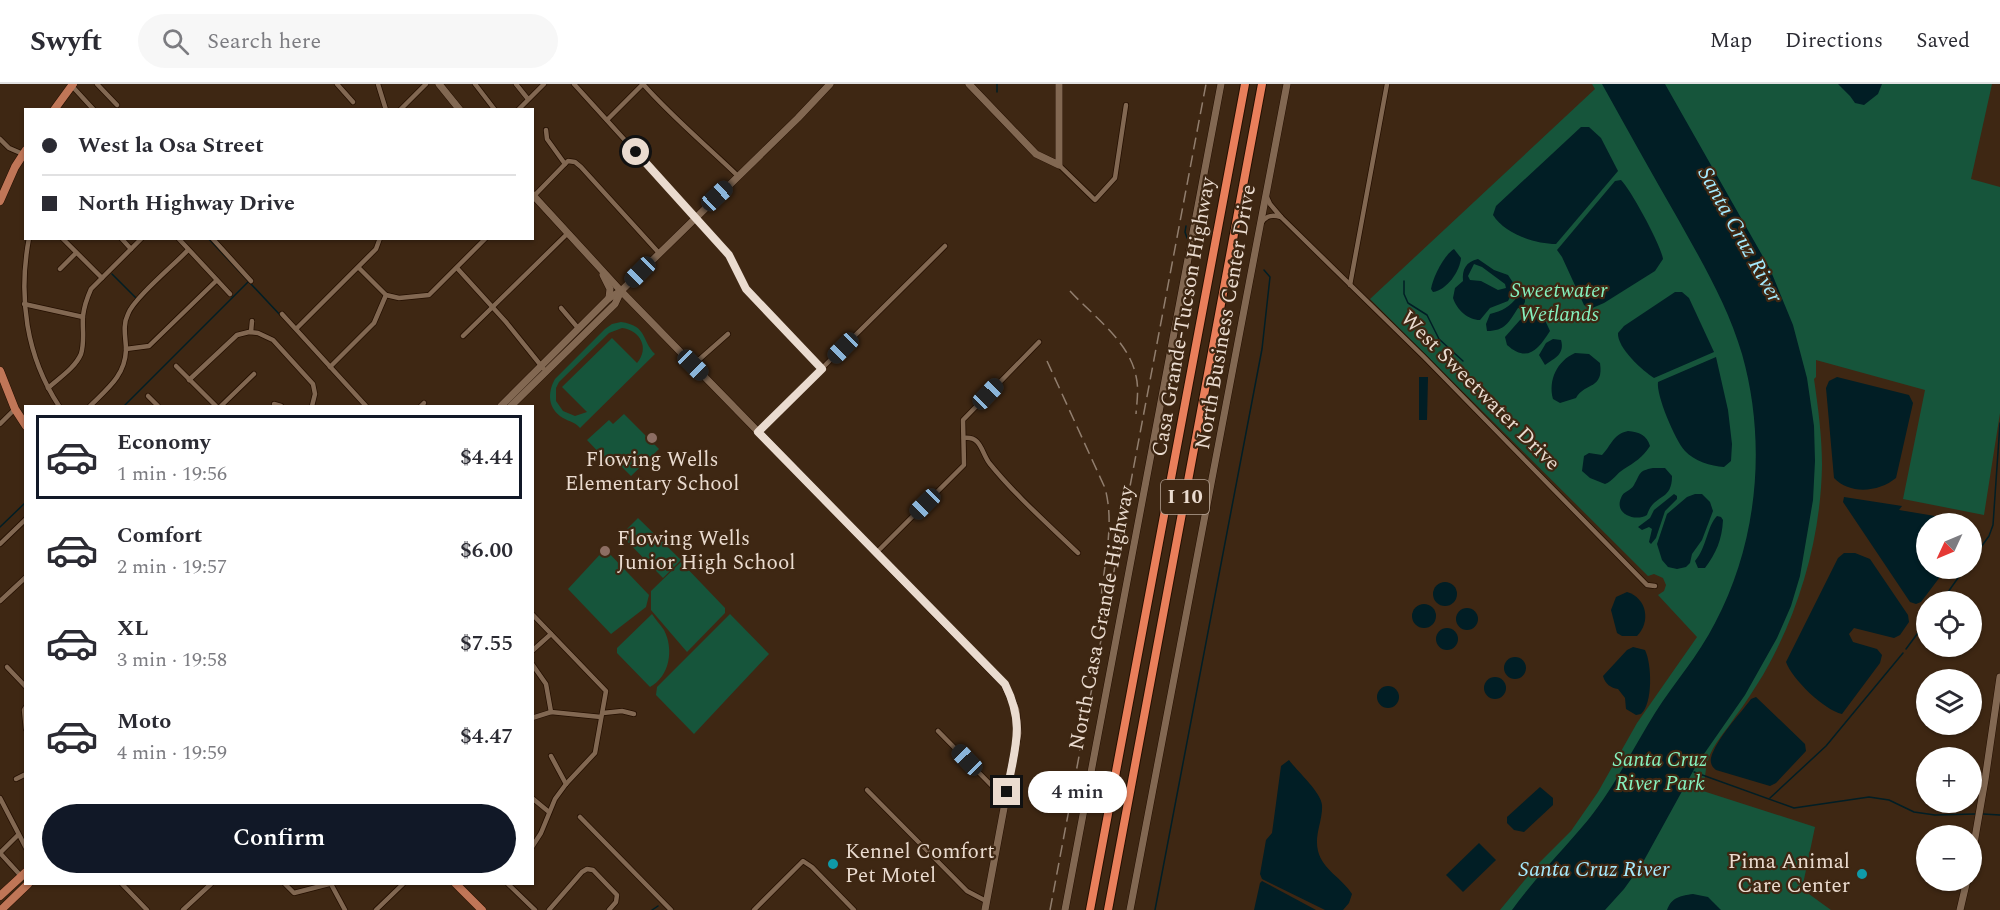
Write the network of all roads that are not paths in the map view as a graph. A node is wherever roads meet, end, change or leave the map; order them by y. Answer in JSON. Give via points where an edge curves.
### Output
{"nodes":[{"id":1,"x":98,"y":84,"type":"edge"},
{"id":2,"x":337,"y":84,"type":"edge"},
{"id":3,"x":378,"y":84,"type":"edge"},
{"id":4,"x":426,"y":84,"type":"edge"},
{"id":5,"x":439,"y":84,"type":"edge"},
{"id":6,"x":475,"y":84,"type":"edge"},
{"id":7,"x":516,"y":84,"type":"edge"},
{"id":8,"x":544,"y":84,"type":"edge"},
{"id":9,"x":574,"y":84,"type":"edge"},
{"id":10,"x":643,"y":84,"type":"edge"},
{"id":11,"x":830,"y":84,"type":"edge"},
{"id":12,"x":969,"y":84,"type":"edge"},
{"id":13,"x":1059,"y":84,"type":"edge"},
{"id":14,"x":1221,"y":84,"type":"edge"},
{"id":15,"x":1245,"y":84,"type":"edge"},
{"id":16,"x":1262,"y":84,"type":"edge"},
{"id":17,"x":1287,"y":84,"type":"edge"},
{"id":18,"x":1387,"y":84,"type":"edge"},
{"id":19,"x":73,"y":85,"type":"edge"},
{"id":20,"x":528,"y":99,"type":"junction"},
{"id":21,"x":353,"y":102,"type":"dead end"},
{"id":22,"x":117,"y":105,"type":"dead end"},
{"id":23,"x":1126,"y":105,"type":"dead end"},
{"id":24,"x":56,"y":108,"type":"edge"},
{"id":25,"x":92,"y":108,"type":"edge"},
{"id":26,"x":385,"y":108,"type":"edge"},
{"id":27,"x":402,"y":108,"type":"edge"},
{"id":28,"x":458,"y":108,"type":"edge"},
{"id":29,"x":493,"y":108,"type":"edge"},
{"id":30,"x":520,"y":108,"type":"edge"},
{"id":31,"x":607,"y":120,"type":"junction"},
{"id":32,"x":546,"y":130,"type":"dead end"},
{"id":33,"x":0,"y":139,"type":"edge"},
{"id":34,"x":24,"y":152,"type":"edge"},
{"id":35,"x":565,"y":164,"type":"junction"},
{"id":36,"x":1059,"y":165,"type":"junction"},
{"id":37,"x":738,"y":176,"type":"junction"},
{"id":38,"x":1266,"y":193,"type":"junction"},
{"id":39,"x":534,"y":194,"type":"edge"},
{"id":40,"x":534,"y":196,"type":"edge"},
{"id":41,"x":0,"y":198,"type":"edge"},
{"id":42,"x":695,"y":217,"type":"junction"},
{"id":43,"x":1281,"y":217,"type":"junction"},
{"id":44,"x":1260,"y":224,"type":"junction"},
{"id":45,"x":568,"y":233,"type":"junction"},
{"id":46,"x":29,"y":240,"type":"edge"},
{"id":47,"x":64,"y":240,"type":"edge"},
{"id":48,"x":123,"y":240,"type":"edge"},
{"id":49,"x":140,"y":240,"type":"edge"},
{"id":50,"x":180,"y":240,"type":"edge"},
{"id":51,"x":214,"y":240,"type":"edge"},
{"id":52,"x":379,"y":240,"type":"edge"},
{"id":53,"x":484,"y":240,"type":"edge"},
{"id":54,"x":945,"y":246,"type":"dead end"},
{"id":55,"x":131,"y":249,"type":"junction"},
{"id":56,"x":188,"y":250,"type":"junction"},
{"id":57,"x":76,"y":253,"type":"junction"},
{"id":58,"x":659,"y":253,"type":"junction"},
{"id":59,"x":358,"y":268,"type":"junction"},
{"id":60,"x":457,"y":268,"type":"junction"},
{"id":61,"x":1352,"y":268,"type":"junction"},
{"id":62,"x":60,"y":269,"type":"dead end"},
{"id":63,"x":601,"y":270,"type":"junction"},
{"id":64,"x":1336,"y":271,"type":"junction"},
{"id":65,"x":102,"y":278,"type":"junction"},
{"id":66,"x":216,"y":281,"type":"junction"},
{"id":67,"x":251,"y":281,"type":"dead end"},
{"id":68,"x":1350,"y":285,"type":"junction"},
{"id":69,"x":621,"y":291,"type":"junction"},
{"id":70,"x":230,"y":294,"type":"dead end"},
{"id":71,"x":386,"y":295,"type":"junction"},
{"id":72,"x":609,"y":298,"type":"junction"},
{"id":73,"x":24,"y":304,"type":"junction"},
{"id":74,"x":493,"y":307,"type":"junction"},
{"id":75,"x":561,"y":309,"type":"dead end"},
{"id":76,"x":282,"y":314,"type":"dead end"},
{"id":77,"x":83,"y":318,"type":"junction"},
{"id":78,"x":252,"y":321,"type":"dead end"},
{"id":79,"x":297,"y":328,"type":"junction"},
{"id":80,"x":578,"y":328,"type":"junction"},
{"id":81,"x":251,"y":332,"type":"junction"},
{"id":82,"x":728,"y":334,"type":"dead end"},
{"id":83,"x":463,"y":336,"type":"dead end"},
{"id":84,"x":1039,"y":342,"type":"dead end"},
{"id":85,"x":126,"y":349,"type":"junction"},
{"id":86,"x":693,"y":365,"type":"junction"},
{"id":87,"x":176,"y":366,"type":"dead end"},
{"id":88,"x":330,"y":367,"type":"junction"},
{"id":89,"x":543,"y":368,"type":"junction"},
{"id":90,"x":822,"y":369,"type":"junction"},
{"id":91,"x":0,"y":371,"type":"edge"},
{"id":92,"x":254,"y":374,"type":"dead end"},
{"id":93,"x":189,"y":380,"type":"junction"},
{"id":94,"x":48,"y":388,"type":"junction"},
{"id":95,"x":148,"y":396,"type":"dead end"},
{"id":96,"x":58,"y":405,"type":"edge"},
{"id":97,"x":91,"y":405,"type":"edge"},
{"id":98,"x":157,"y":405,"type":"edge"},
{"id":99,"x":215,"y":405,"type":"edge"},
{"id":100,"x":222,"y":405,"type":"edge"},
{"id":101,"x":312,"y":405,"type":"edge"},
{"id":102,"x":365,"y":405,"type":"edge"},
{"id":103,"x":502,"y":405,"type":"edge"},
{"id":104,"x":512,"y":405,"type":"edge"},
{"id":105,"x":15,"y":409,"type":"junction"},
{"id":106,"x":24,"y":423,"type":"edge"},
{"id":107,"x":0,"y":424,"type":"edge"},
{"id":108,"x":758,"y":432,"type":"junction"},
{"id":109,"x":964,"y":438,"type":"junction"},
{"id":110,"x":24,"y":521,"type":"edge"},
{"id":111,"x":0,"y":544,"type":"edge"},
{"id":112,"x":876,"y":553,"type":"junction"},
{"id":113,"x":1078,"y":553,"type":"dead end"},
{"id":114,"x":24,"y":579,"type":"edge"},
{"id":115,"x":1655,"y":586,"type":"dead end"},
{"id":116,"x":0,"y":601,"type":"edge"},
{"id":117,"x":534,"y":616,"type":"edge"},
{"id":118,"x":551,"y":634,"type":"junction"},
{"id":119,"x":534,"y":649,"type":"edge"},
{"id":120,"x":7,"y":667,"type":"dead end"},
{"id":121,"x":534,"y":667,"type":"edge"},
{"id":122,"x":2000,"y":677,"type":"edge"},
{"id":123,"x":24,"y":685,"type":"edge"},
{"id":124,"x":551,"y":712,"type":"junction"},
{"id":125,"x":634,"y":714,"type":"dead end"},
{"id":126,"x":602,"y":715,"type":"junction"},
{"id":127,"x":534,"y":717,"type":"edge"},
{"id":128,"x":938,"y":731,"type":"dead end"},
{"id":129,"x":551,"y":756,"type":"dead end"},
{"id":130,"x":24,"y":775,"type":"edge"},
{"id":131,"x":16,"y":779,"type":"dead end"},
{"id":132,"x":566,"y":784,"type":"junction"},
{"id":133,"x":867,"y":790,"type":"dead end"},
{"id":134,"x":1007,"y":792,"type":"junction"},
{"id":135,"x":0,"y":798,"type":"edge"},
{"id":136,"x":534,"y":800,"type":"edge"},
{"id":137,"x":549,"y":812,"type":"junction"},
{"id":138,"x":580,"y":817,"type":"dead end"},
{"id":139,"x":1977,"y":825,"type":"edge"},
{"id":140,"x":18,"y":835,"type":"junction"},
{"id":141,"x":534,"y":843,"type":"edge"},
{"id":142,"x":24,"y":845,"type":"edge"},
{"id":143,"x":0,"y":853,"type":"edge"},
{"id":144,"x":23,"y":874,"type":"edge"},
{"id":145,"x":27,"y":885,"type":"edge"},
{"id":146,"x":123,"y":885,"type":"edge"},
{"id":147,"x":207,"y":885,"type":"edge"},
{"id":148,"x":286,"y":885,"type":"edge"},
{"id":149,"x":326,"y":885,"type":"edge"},
{"id":150,"x":331,"y":885,"type":"edge"},
{"id":151,"x":402,"y":885,"type":"edge"},
{"id":152,"x":457,"y":885,"type":"edge"},
{"id":153,"x":509,"y":885,"type":"edge"},
{"id":154,"x":1965,"y":891,"type":"edge"},
{"id":155,"x":0,"y":896,"type":"edge"},
{"id":156,"x":986,"y":901,"type":"junction"},
{"id":157,"x":1963,"y":908,"type":"edge"},
{"id":158,"x":1090,"y":909,"type":"edge"},
{"id":159,"x":1,"y":910,"type":"edge"},
{"id":160,"x":147,"y":910,"type":"edge"},
{"id":161,"x":183,"y":910,"type":"edge"},
{"id":162,"x":345,"y":910,"type":"edge"},
{"id":163,"x":376,"y":910,"type":"edge"},
{"id":164,"x":482,"y":910,"type":"edge"},
{"id":165,"x":535,"y":910,"type":"edge"},
{"id":166,"x":549,"y":910,"type":"edge"},
{"id":167,"x":609,"y":910,"type":"edge"},
{"id":168,"x":671,"y":910,"type":"edge"},
{"id":169,"x":754,"y":910,"type":"edge"},
{"id":170,"x":854,"y":910,"type":"edge"},
{"id":171,"x":985,"y":910,"type":"edge"},
{"id":172,"x":1065,"y":910,"type":"edge"},
{"id":173,"x":1108,"y":910,"type":"edge"},
{"id":174,"x":1130,"y":910,"type":"edge"}],
"edges":[{"from":1,"to":22,"type":"street"},
{"from":2,"to":21,"type":"street"},
{"from":3,"to":26,"type":"street"},
{"from":4,"to":27,"type":"street"},
{"from":5,"to":28,"type":"main road"},
{"from":6,"to":29,"type":"street"},
{"from":7,"to":20,"type":"street"},
{"from":8,"to":20,"type":"street"},
{"from":9,"to":31,"type":"street"},
{"from":10,"to":31,"type":"street"},
{"from":10,"to":37,"type":"street"},
{"from":11,"to":37,"type":"main road"},
{"from":12,"to":36,"type":"main road","via":[[1036,154]]},
{"from":13,"to":36,"type":"main road"},
{"from":14,"to":172,"type":"main road","name":"North Casa Grande Highway"},
{"from":15,"to":158,"type":"highway","name":"Casa Grande-Tucson Highway","number":"I 10"},
{"from":16,"to":173,"type":"highway","name":"Casa Grande-Tucson Highway","number":"I 10"},
{"from":17,"to":38,"type":"main road","name":"North Business Center Drive"},
{"from":18,"to":61,"type":"street"},
{"from":19,"to":24,"type":"main road"},
{"from":19,"to":25,"type":"street"},
{"from":20,"to":30,"type":"street"},
{"from":23,"to":36,"type":"street","via":[[1115,178],[1095,200]]},
{"from":31,"to":42,"type":"street"},
{"from":32,"to":35,"type":"street","via":[[547,139]]},
{"from":33,"to":34,"type":"street"},
{"from":34,"to":41,"type":"main road"},
{"from":35,"to":39,"type":"street"},
{"from":35,"to":58,"type":"street","via":[[578,164]]},
{"from":37,"to":42,"type":"main road"},
{"from":38,"to":43,"type":"street","name":"West Sweetwater Drive"},
{"from":38,"to":44,"type":"main road","name":"North Business Center Drive"},
{"from":40,"to":45,"type":"main road"},
{"from":42,"to":58,"type":"main road"},
{"from":42,"to":90,"type":"street","via":[[729,255],[746,289]]},
{"from":43,"to":44,"type":"street","via":[[1269,216]]},
{"from":43,"to":64,"type":"street","name":"West Sweetwater Drive"},
{"from":44,"to":174,"type":"main road","name":"North Business Center Drive"},
{"from":45,"to":63,"type":"main road"},
{"from":45,"to":74,"type":"street"},
{"from":46,"to":73,"type":"street"},
{"from":47,"to":57,"type":"street"},
{"from":48,"to":55,"type":"street"},
{"from":49,"to":55,"type":"street"},
{"from":50,"to":56,"type":"street"},
{"from":51,"to":67,"type":"street"},
{"from":52,"to":59,"type":"street"},
{"from":53,"to":60,"type":"street"},
{"from":54,"to":90,"type":"street"},
{"from":55,"to":65,"type":"street"},
{"from":56,"to":66,"type":"street"},
{"from":56,"to":85,"type":"street","via":[[128,312]]},
{"from":57,"to":62,"type":"street"},
{"from":57,"to":65,"type":"street"},
{"from":58,"to":69,"type":"main road"},
{"from":59,"to":71,"type":"street"},
{"from":59,"to":79,"type":"street"},
{"from":60,"to":71,"type":"street","via":[[429,295]]},
{"from":60,"to":74,"type":"street"},
{"from":61,"to":64,"type":"street"},
{"from":61,"to":68,"type":"street"},
{"from":63,"to":69,"type":"main road"},
{"from":63,"to":72,"type":"main road","via":[[610,289]]},
{"from":64,"to":68,"type":"street","name":"West Sweetwater Drive"},
{"from":65,"to":77,"type":"street","via":[[91,289]]},
{"from":66,"to":70,"type":"street"},
{"from":66,"to":85,"type":"street","via":[[149,345]]},
{"from":68,"to":115,"type":"street","name":"West Sweetwater Drive","via":[[1647,585]]},
{"from":69,"to":72,"type":"main road"},
{"from":69,"to":86,"type":"main road"},
{"from":69,"to":89,"type":"main road","via":[[615,304]]},
{"from":71,"to":88,"type":"street","via":[[374,324]]},
{"from":72,"to":80,"type":"main road"},
{"from":73,"to":77,"type":"street"},
{"from":73,"to":94,"type":"street","via":[[29,336]]},
{"from":74,"to":83,"type":"street"},
{"from":74,"to":89,"type":"street"},
{"from":75,"to":80,"type":"street"},
{"from":76,"to":79,"type":"street"},
{"from":77,"to":94,"type":"street","via":[[81,354]]},
{"from":78,"to":81,"type":"street"},
{"from":79,"to":88,"type":"street"},
{"from":80,"to":89,"type":"main road"},
{"from":81,"to":93,"type":"street","via":[[237,335]]},
{"from":81,"to":101,"type":"street","via":[[273,340],[313,384]]},
{"from":82,"to":86,"type":"street"},
{"from":84,"to":109,"type":"street","via":[[963,420]]},
{"from":85,"to":97,"type":"street","via":[[118,378]]},
{"from":86,"to":108,"type":"main road"},
{"from":87,"to":93,"type":"street"},
{"from":88,"to":102,"type":"street"},
{"from":89,"to":103,"type":"main road"},
{"from":89,"to":104,"type":"main road"},
{"from":90,"to":108,"type":"street"},
{"from":91,"to":105,"type":"main road"},
{"from":92,"to":100,"type":"street"},
{"from":93,"to":99,"type":"street"},
{"from":94,"to":96,"type":"street"},
{"from":95,"to":98,"type":"street"},
{"from":105,"to":106,"type":"main road"},
{"from":105,"to":107,"type":"street"},
{"from":108,"to":112,"type":"main road"},
{"from":109,"to":112,"type":"street","via":[[964,465]]},
{"from":109,"to":113,"type":"street","via":[[977,440],[988,463]]},
{"from":110,"to":111,"type":"street"},
{"from":112,"to":134,"type":"main road","via":[[1005,684],[1017,717],[1018,733]]},
{"from":114,"to":116,"type":"street"},
{"from":117,"to":118,"type":"street"},
{"from":118,"to":119,"type":"street"},
{"from":118,"to":126,"type":"street","via":[[606,691]]},
{"from":120,"to":123,"type":"street"},
{"from":121,"to":124,"type":"street","via":[[546,684]]},
{"from":122,"to":139,"type":"main road"},
{"from":124,"to":126,"type":"street"},
{"from":124,"to":127,"type":"street"},
{"from":125,"to":126,"type":"street","via":[[622,711]]},
{"from":126,"to":132,"type":"street","via":[[595,753]]},
{"from":128,"to":134,"type":"street","via":[[995,789]]},
{"from":129,"to":132,"type":"street"},
{"from":130,"to":131,"type":"street"},
{"from":132,"to":137,"type":"street"},
{"from":133,"to":156,"type":"street","via":[[967,891]]},
{"from":134,"to":156,"type":"main road"},
{"from":135,"to":140,"type":"street"},
{"from":136,"to":137,"type":"street"},
{"from":137,"to":141,"type":"street"},
{"from":138,"to":168,"type":"street"},
{"from":140,"to":142,"type":"street"},
{"from":140,"to":143,"type":"street"},
{"from":143,"to":144,"type":"street"},
{"from":144,"to":155,"type":"main road"},
{"from":145,"to":159,"type":"main road"},
{"from":146,"to":160,"type":"street"},
{"from":147,"to":161,"type":"street"},
{"from":148,"to":149,"type":"street","via":[[294,893]]},
{"from":150,"to":162,"type":"street"},
{"from":151,"to":163,"type":"street"},
{"from":152,"to":164,"type":"main road"},
{"from":153,"to":165,"type":"street"},
{"from":154,"to":157,"type":"main road"},
{"from":156,"to":171,"type":"main road"},
{"from":166,"to":167,"type":"street","via":[[588,867],[620,897]]},
{"from":169,"to":170,"type":"street","via":[[803,861]]}]}
